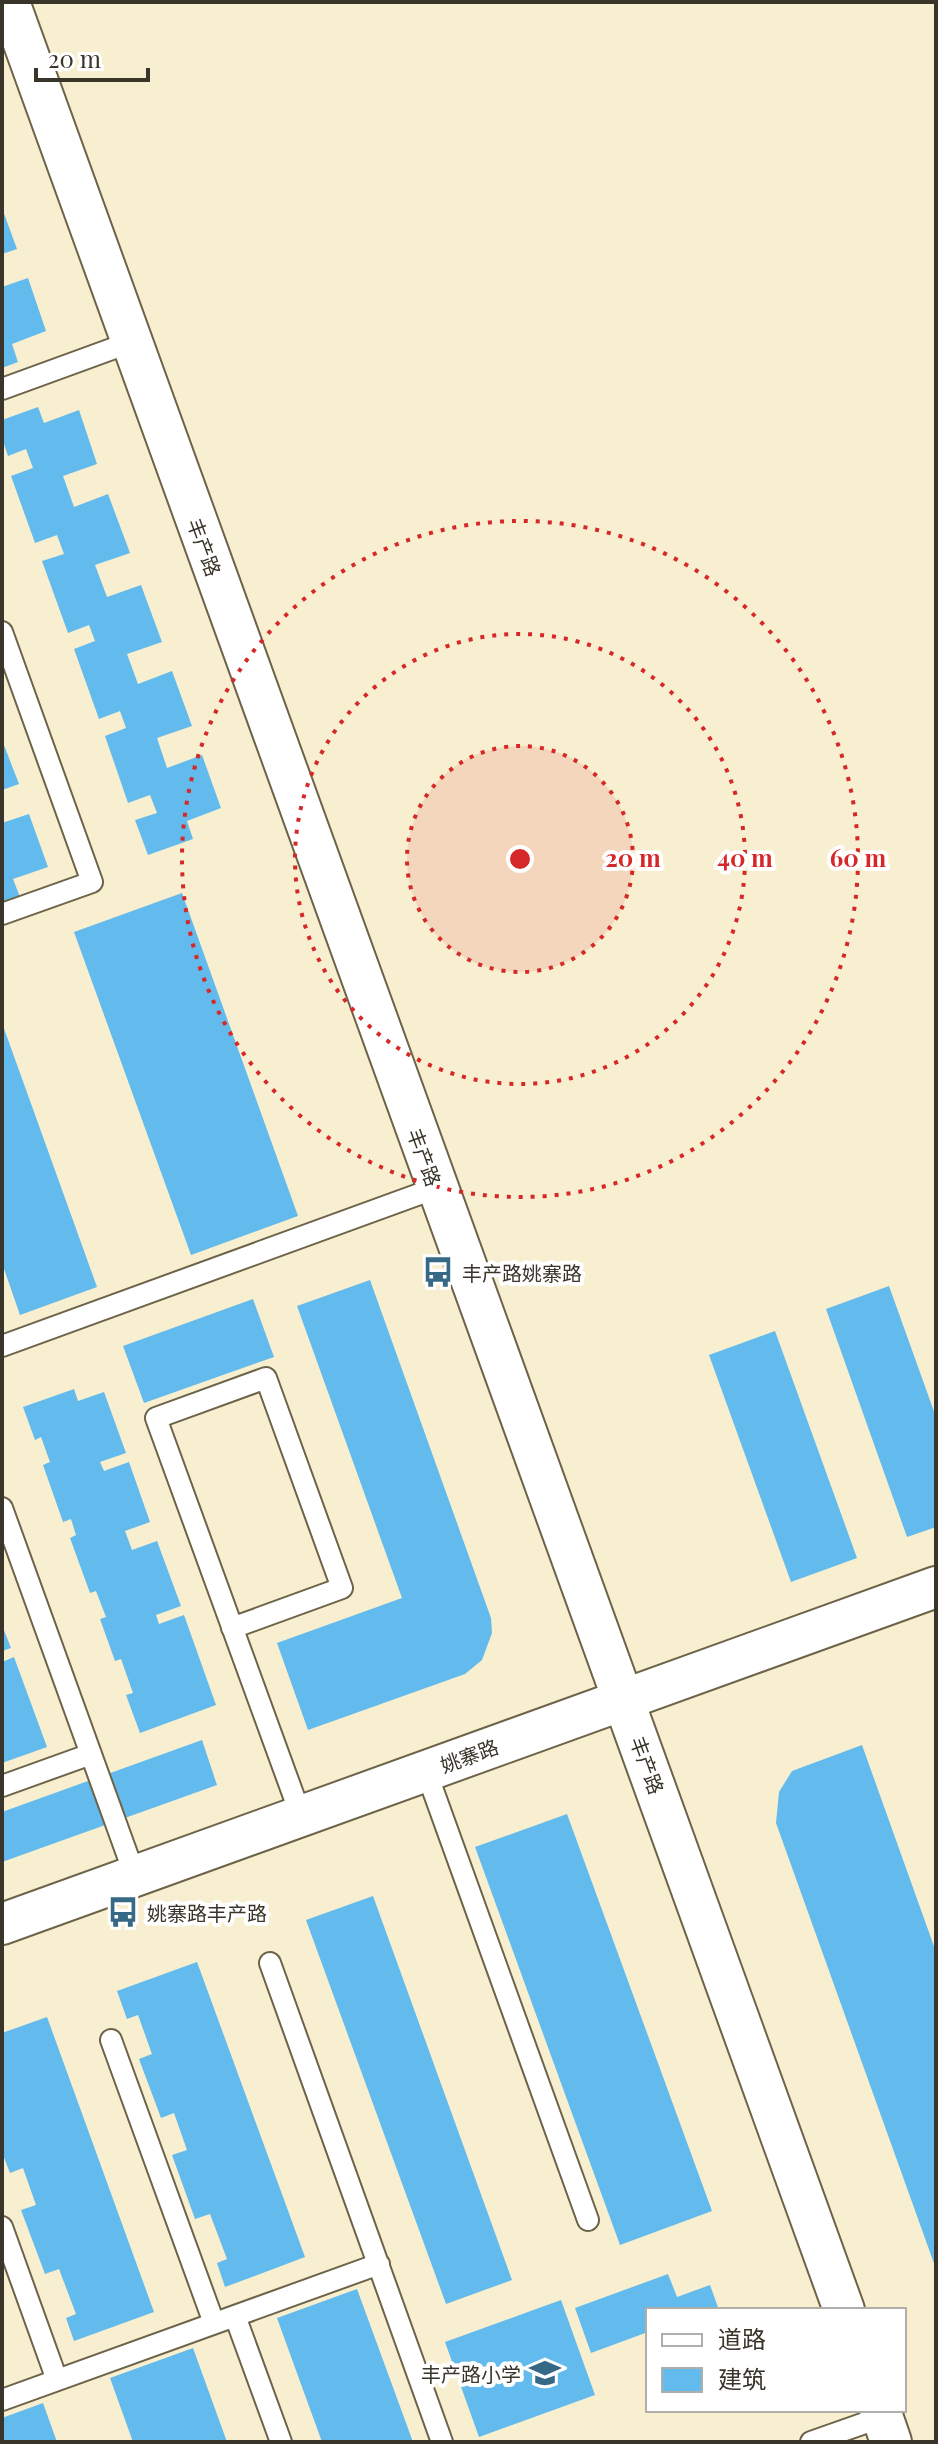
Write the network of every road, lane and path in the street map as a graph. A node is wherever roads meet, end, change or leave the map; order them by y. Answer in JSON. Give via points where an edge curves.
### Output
{"nodes":[{"id":1,"x":9,"y":2,"type":"edge"},
{"id":2,"x":131,"y":342,"type":"junction"},
{"id":3,"x":2,"y":389,"type":"edge"},
{"id":4,"x":2,"y":632,"type":"edge"},
{"id":5,"x":2,"y":914,"type":"edge"},
{"id":6,"x":436,"y":1188,"type":"junction"},
{"id":7,"x":2,"y":1346,"type":"edge"},
{"id":8,"x":2,"y":1508,"type":"edge"},
{"id":9,"x":936,"y":1587,"type":"edge"},
{"id":10,"x":232,"y":1628,"type":"junction"},
{"id":11,"x":624,"y":1699,"type":"junction"},
{"id":12,"x":91,"y":1754,"type":"junction"},
{"id":13,"x":426,"y":1771,"type":"junction"},
{"id":14,"x":2,"y":1786,"type":"edge"},
{"id":15,"x":301,"y":1816,"type":"junction"},
{"id":16,"x":135,"y":1876,"type":"junction"},
{"id":17,"x":2,"y":1924,"type":"edge"},
{"id":18,"x":270,"y":1963,"type":"dead end"},
{"id":19,"x":111,"y":2040,"type":"dead end"},
{"id":20,"x":588,"y":2220,"type":"dead end"},
{"id":21,"x":2,"y":2227,"type":"edge"},
{"id":22,"x":379,"y":2264,"type":"junction"},
{"id":23,"x":843,"y":2308,"type":"edge"},
{"id":24,"x":235,"y":2316,"type":"junction"},
{"id":25,"x":214,"y":2323,"type":"junction"},
{"id":26,"x":57,"y":2380,"type":"junction"},
{"id":27,"x":2,"y":2400,"type":"edge"},
{"id":28,"x":884,"y":2423,"type":"edge"},
{"id":29,"x":281,"y":2442,"type":"edge"},
{"id":30,"x":442,"y":2442,"type":"edge"},
{"id":31,"x":811,"y":2442,"type":"edge"}],
"edges":[{"from":1,"to":2,"type":"street","name":"丰产路"},
{"from":2,"to":3,"type":"lane"},
{"from":2,"to":6,"type":"street","name":"丰产路"},
{"from":4,"to":5,"type":"lane","via":[[92,882]]},
{"from":6,"to":7,"type":"lane"},
{"from":6,"to":11,"type":"street","name":"丰产路"},
{"from":8,"to":12,"type":"lane"},
{"from":9,"to":11,"type":"street","name":"姚寨路"},
{"from":10,"to":10,"type":"lane","via":[[156,1418],[266,1378],[342,1588]]},
{"from":10,"to":15,"type":"lane"},
{"from":11,"to":13,"type":"street","name":"姚寨路"},
{"from":11,"to":23,"type":"street","name":"丰产路"},
{"from":12,"to":14,"type":"lane"},
{"from":12,"to":16,"type":"lane"},
{"from":13,"to":15,"type":"street","name":"姚寨路"},
{"from":13,"to":20,"type":"lane"},
{"from":15,"to":16,"type":"street","name":"姚寨路"},
{"from":16,"to":17,"type":"street","name":"姚寨路"},
{"from":18,"to":22,"type":"lane"},
{"from":19,"to":25,"type":"lane"},
{"from":21,"to":26,"type":"lane"},
{"from":22,"to":24,"type":"lane"},
{"from":22,"to":30,"type":"lane"},
{"from":24,"to":25,"type":"lane"},
{"from":24,"to":29,"type":"lane"},
{"from":25,"to":26,"type":"lane"},
{"from":26,"to":27,"type":"lane"},
{"from":28,"to":31,"type":"lane"}]}
